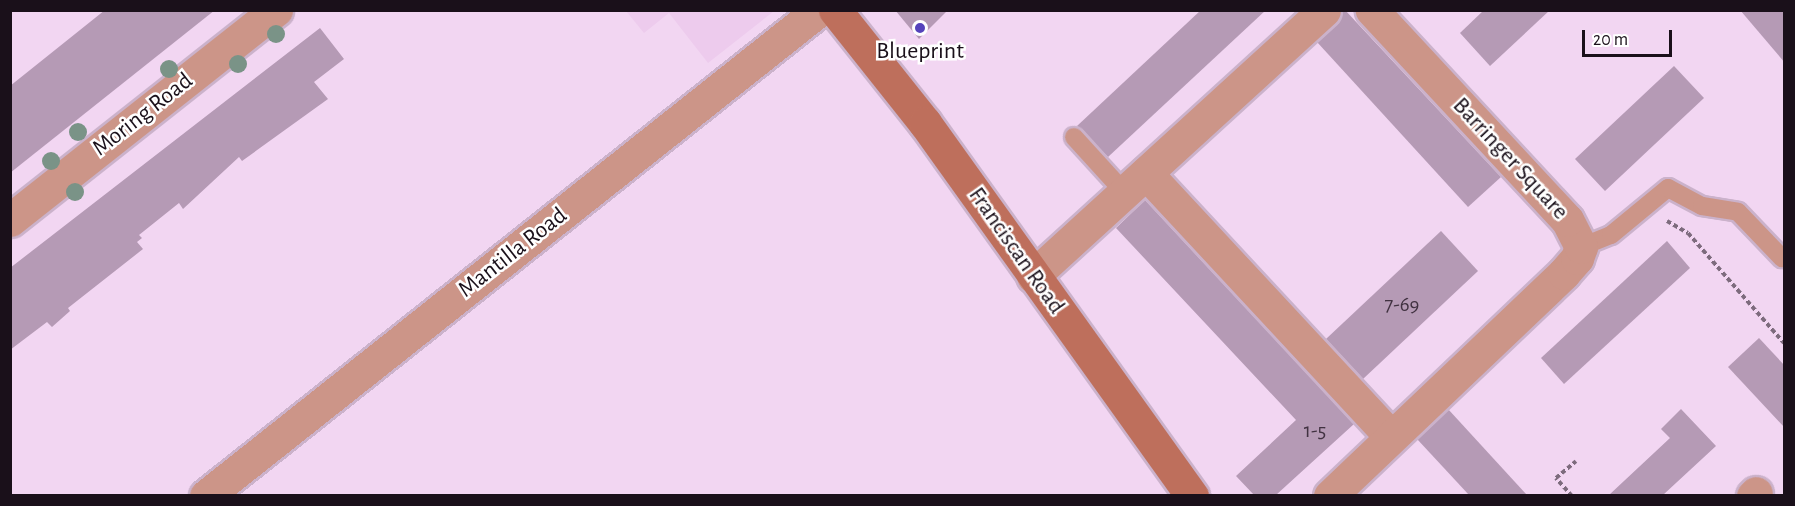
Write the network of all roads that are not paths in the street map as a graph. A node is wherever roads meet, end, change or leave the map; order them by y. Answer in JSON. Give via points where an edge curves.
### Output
{"nodes":[{"id":1,"x":276,"y":10,"type":"edge"},
{"id":2,"x":1324,"y":10,"type":"edge"},
{"id":3,"x":1371,"y":10,"type":"edge"},
{"id":4,"x":839,"y":14,"type":"edge"},
{"id":5,"x":1074,"y":137,"type":"dead end"},
{"id":6,"x":1135,"y":183,"type":"junction"},
{"id":7,"x":10,"y":220,"type":"edge"},
{"id":8,"x":1581,"y":247,"type":"junction"},
{"id":9,"x":1782,"y":258,"type":"dead end"},
{"id":10,"x":1033,"y":276,"type":"junction"},
{"id":11,"x":1390,"y":436,"type":"junction"},
{"id":12,"x":206,"y":495,"type":"edge"},
{"id":13,"x":1192,"y":495,"type":"edge"},
{"id":14,"x":1330,"y":495,"type":"edge"}],
"edges":[{"from":1,"to":7,"type":"street","name":"Moring Road"},
{"from":2,"to":6,"type":"street"},
{"from":3,"to":8,"type":"street","name":"Barringer Square","via":[[1567,220]]},
{"from":4,"to":10,"type":"street","name":"Franciscan Road","via":[[925,123]]},
{"from":4,"to":12,"type":"street","name":"Mantilla Road"},
{"from":5,"to":6,"type":"lane"},
{"from":6,"to":10,"type":"street"},
{"from":6,"to":11,"type":"street"},
{"from":8,"to":9,"type":"lane","via":[[1611,235],[1668,188],[1702,206],[1738,212]]},
{"from":8,"to":11,"type":"street","name":"Barringer Square","via":[[1564,273]]},
{"from":10,"to":13,"type":"street","name":"Franciscan Road"},
{"from":11,"to":14,"type":"street","name":"Barringer Square"}]}
